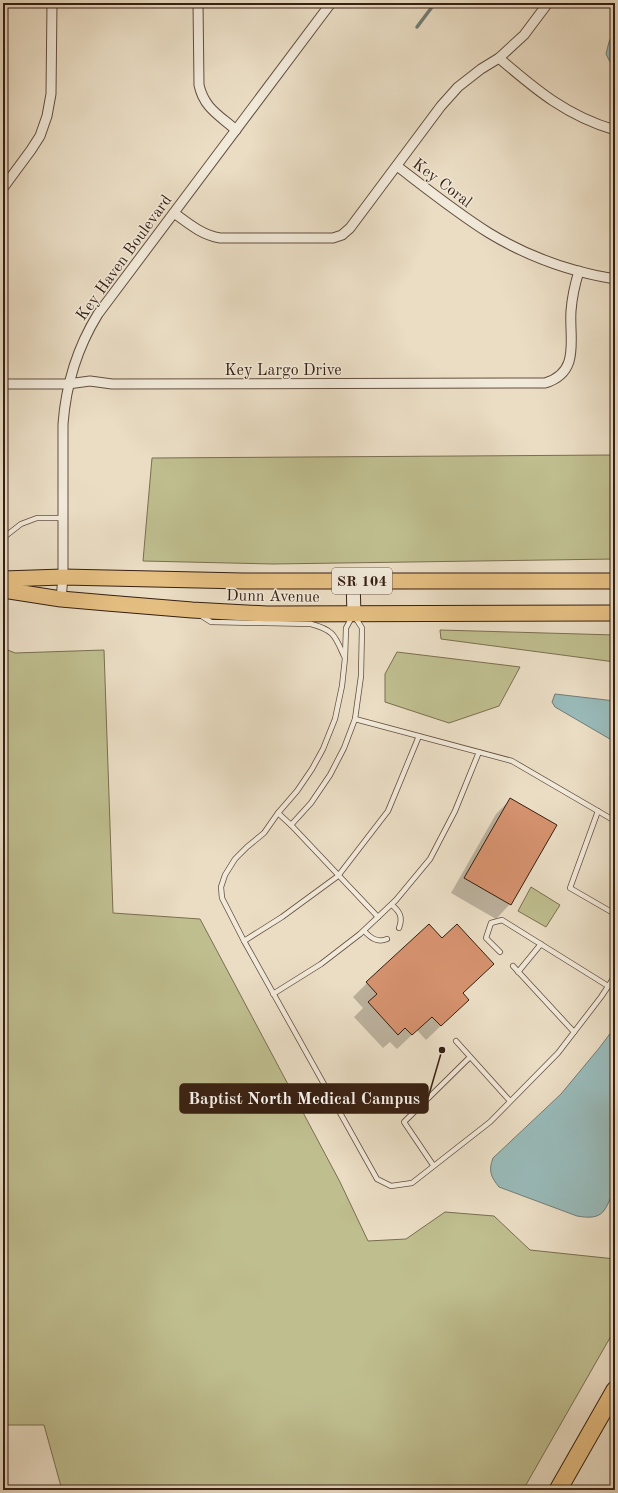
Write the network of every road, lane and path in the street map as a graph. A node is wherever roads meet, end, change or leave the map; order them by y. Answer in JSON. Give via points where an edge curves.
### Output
{"nodes":[{"id":1,"x":52,"y":3,"type":"edge"},
{"id":2,"x":198,"y":3,"type":"edge"},
{"id":3,"x":331,"y":3,"type":"edge"},
{"id":4,"x":548,"y":3,"type":"edge"},
{"id":5,"x":499,"y":58,"type":"junction"},
{"id":6,"x":236,"y":130,"type":"junction"},
{"id":7,"x":615,"y":130,"type":"edge"},
{"id":8,"x":397,"y":166,"type":"junction"},
{"id":9,"x":3,"y":188,"type":"edge"},
{"id":10,"x":174,"y":213,"type":"junction"},
{"id":11,"x":579,"y":271,"type":"junction"},
{"id":12,"x":615,"y":279,"type":"edge"},
{"id":13,"x":3,"y":384,"type":"edge"},
{"id":14,"x":68,"y":384,"type":"junction"},
{"id":15,"x":63,"y":518,"type":"junction"},
{"id":16,"x":3,"y":538,"type":"edge"},
{"id":17,"x":63,"y":576,"type":"junction"},
{"id":18,"x":3,"y":579,"type":"edge"},
{"id":19,"x":353,"y":581,"type":"junction"},
{"id":20,"x":615,"y":581,"type":"edge"},
{"id":21,"x":3,"y":590,"type":"edge"},
{"id":22,"x":61,"y":599,"type":"junction"},
{"id":23,"x":192,"y":610,"type":"junction"},
{"id":24,"x":615,"y":613,"type":"edge"},
{"id":25,"x":354,"y":614,"type":"junction"},
{"id":26,"x":345,"y":658,"type":"junction"},
{"id":27,"x":355,"y":719,"type":"junction"},
{"id":28,"x":419,"y":736,"type":"junction"},
{"id":29,"x":478,"y":752,"type":"junction"},
{"id":30,"x":598,"y":811,"type":"junction"},
{"id":31,"x":278,"y":813,"type":"junction"},
{"id":32,"x":615,"y":821,"type":"edge"},
{"id":33,"x":291,"y":825,"type":"junction"},
{"id":34,"x":338,"y":876,"type":"junction"},
{"id":35,"x":392,"y":905,"type":"junction"},
{"id":36,"x":615,"y":914,"type":"edge"},
{"id":37,"x":378,"y":917,"type":"junction"},
{"id":38,"x":399,"y":928,"type":"dead end"},
{"id":39,"x":364,"y":931,"type":"junction"},
{"id":40,"x":387,"y":939,"type":"dead end"},
{"id":41,"x":244,"y":941,"type":"junction"},
{"id":42,"x":541,"y":944,"type":"junction"},
{"id":43,"x":500,"y":952,"type":"dead end"},
{"id":44,"x":513,"y":966,"type":"dead end"},
{"id":45,"x":518,"y":972,"type":"junction"},
{"id":46,"x":615,"y":976,"type":"edge"},
{"id":47,"x":608,"y":986,"type":"junction"},
{"id":48,"x":273,"y":994,"type":"junction"},
{"id":49,"x":574,"y":1032,"type":"junction"},
{"id":50,"x":456,"y":1041,"type":"dead end"},
{"id":51,"x":470,"y":1057,"type":"junction"},
{"id":52,"x":510,"y":1101,"type":"junction"},
{"id":53,"x":433,"y":1165,"type":"junction"},
{"id":54,"x":615,"y":1383,"type":"edge"},
{"id":55,"x":615,"y":1390,"type":"edge"},
{"id":56,"x":591,"y":1432,"type":"junction"},
{"id":57,"x":558,"y":1490,"type":"edge"}],
"edges":[{"from":1,"to":9,"type":"street","via":[[51,94],[47,116],[40,136]]},
{"from":2,"to":6,"type":"street","via":[[201,95],[207,105]]},
{"from":3,"to":6,"type":"street","name":"Key Haven Boulevard"},
{"from":4,"to":5,"type":"street","via":[[524,35]]},
{"from":5,"to":7,"type":"street","via":[[569,112]]},
{"from":5,"to":8,"type":"street","via":[[458,87]]},
{"from":6,"to":10,"type":"street","name":"Key Haven Boulevard"},
{"from":8,"to":10,"type":"street","name":"Key Coral","via":[[350,228],[333,238],[220,238],[202,233]]},
{"from":8,"to":11,"type":"street","name":"Key Coral","via":[[490,234],[526,253]]},
{"from":10,"to":14,"type":"street","name":"Key Haven Boulevard","via":[[88,330]]},
{"from":11,"to":12,"type":"street","name":"Key Coral"},
{"from":11,"to":14,"type":"street","name":"Key Largo Drive","via":[[573,291],[571,353],[568,366],[562,375],[546,383],[112,384],[90,381]]},
{"from":13,"to":14,"type":"street","name":"Key Largo Drive"},
{"from":14,"to":15,"type":"street","name":"Key Haven Boulevard","via":[[63,424]]},
{"from":15,"to":16,"type":"lane","via":[[38,518],[21,524]]},
{"from":15,"to":17,"type":"street","name":"Key Haven Boulevard"},
{"from":17,"to":18,"type":"main road","name":"Dunn Avenue","number":"SR 104"},
{"from":17,"to":19,"type":"main road","name":"Dunn Avenue","number":"SR 104"},
{"from":17,"to":22,"type":"street","name":"Key Haven Boulevard"},
{"from":19,"to":20,"type":"main road","name":"Dunn Avenue","number":"SR 104"},
{"from":19,"to":25,"type":"main road"},
{"from":21,"to":22,"type":"main road","name":"Dunn Avenue","number":"SR 104"},
{"from":22,"to":23,"type":"main road","name":"Dunn Avenue","number":"SR 104"},
{"from":23,"to":25,"type":"main road","name":"Dunn Avenue","number":"SR 104","via":[[267,614]]},
{"from":23,"to":26,"type":"lane","via":[[212,622],[311,624],[322,627],[337,638]]},
{"from":24,"to":25,"type":"main road","name":"Dunn Avenue","number":"SR 104"},
{"from":25,"to":26,"type":"lane","via":[[346,628]]},
{"from":25,"to":27,"type":"lane","via":[[362,628],[361,676]]},
{"from":26,"to":31,"type":"lane","via":[[335,719],[323,749],[297,791]]},
{"from":27,"to":28,"type":"lane"},
{"from":27,"to":33,"type":"lane","via":[[330,775],[311,803]]},
{"from":28,"to":29,"type":"lane"},
{"from":28,"to":34,"type":"lane","via":[[388,811]]},
{"from":29,"to":30,"type":"lane","via":[[512,761]]},
{"from":29,"to":35,"type":"lane","via":[[455,811],[430,859]]},
{"from":30,"to":32,"type":"lane"},
{"from":30,"to":36,"type":"lane","via":[[570,888]]},
{"from":31,"to":33,"type":"lane"},
{"from":31,"to":41,"type":"lane","via":[[264,833],[235,859],[221,887],[222,898]]},
{"from":33,"to":34,"type":"lane"},
{"from":34,"to":37,"type":"lane"},
{"from":34,"to":41,"type":"lane"},
{"from":35,"to":37,"type":"lane"},
{"from":35,"to":38,"type":"lane","via":[[401,916]]},
{"from":37,"to":39,"type":"lane"},
{"from":39,"to":40,"type":"lane","via":[[375,940]]},
{"from":39,"to":48,"type":"lane","via":[[321,964]]},
{"from":41,"to":48,"type":"lane"},
{"from":42,"to":43,"type":"lane","via":[[502,920],[491,924],[486,938]]},
{"from":42,"to":45,"type":"lane"},
{"from":42,"to":47,"type":"lane"},
{"from":44,"to":45,"type":"lane"},
{"from":45,"to":49,"type":"lane"},
{"from":46,"to":47,"type":"lane"},
{"from":47,"to":49,"type":"lane"},
{"from":48,"to":53,"type":"lane","via":[[377,1179],[391,1186],[412,1183]]},
{"from":49,"to":52,"type":"lane","via":[[558,1053]]},
{"from":50,"to":51,"type":"lane"},
{"from":51,"to":52,"type":"lane"},
{"from":51,"to":53,"type":"lane","via":[[404,1122]]},
{"from":52,"to":53,"type":"lane","via":[[490,1122]]},
{"from":54,"to":56,"type":"highway"},
{"from":55,"to":56,"type":"highway"},
{"from":56,"to":57,"type":"highway"}]}
